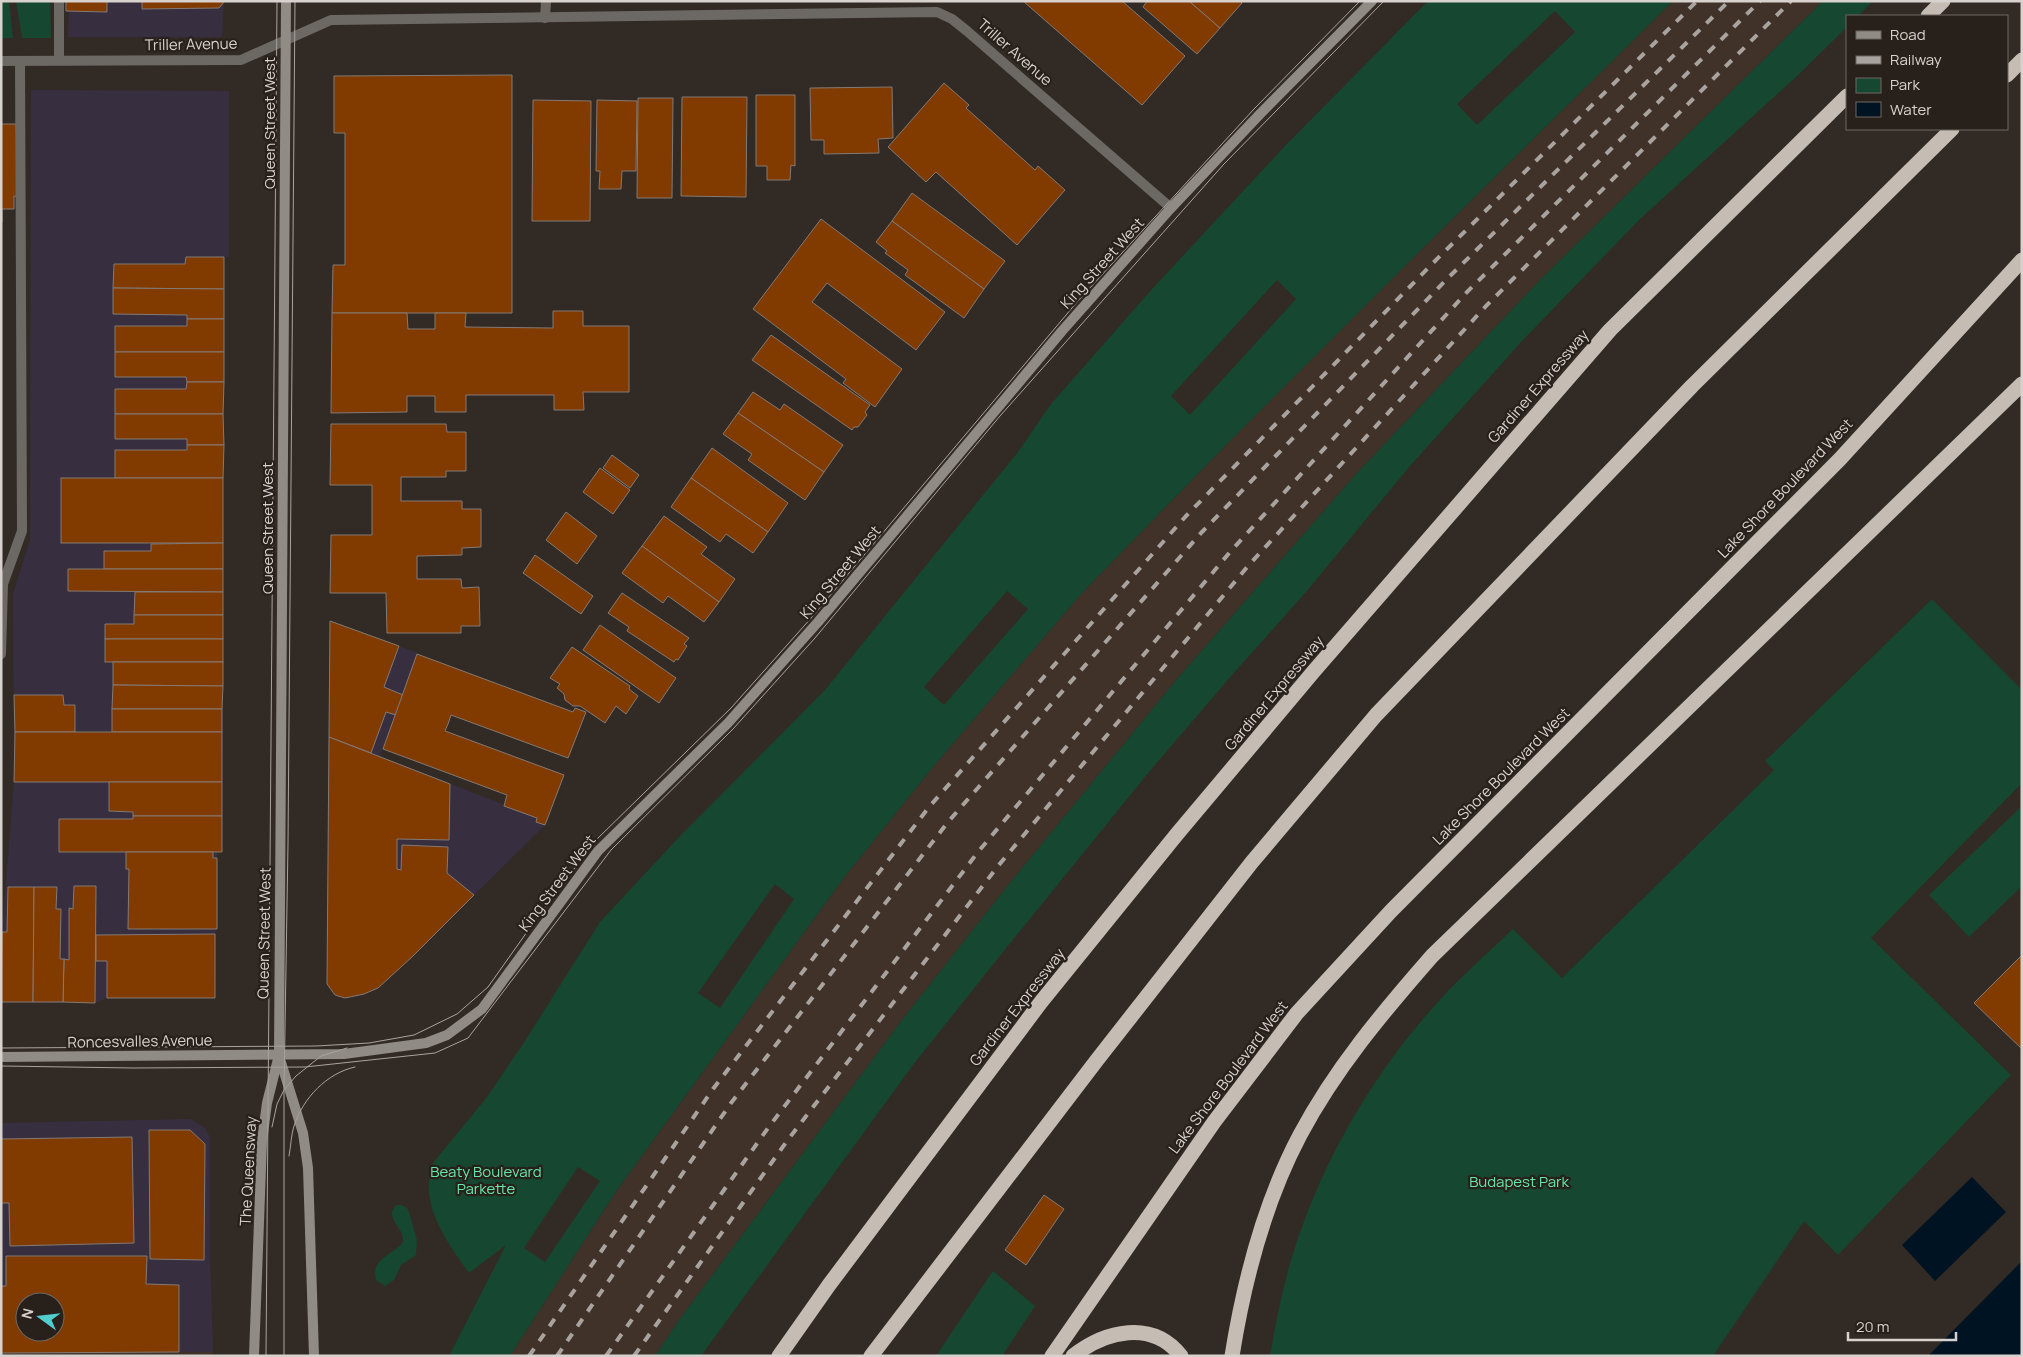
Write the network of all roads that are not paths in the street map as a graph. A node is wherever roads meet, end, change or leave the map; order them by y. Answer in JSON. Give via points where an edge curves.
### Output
{"nodes":[{"id":1,"x":59,"y":1,"type":"edge"},
{"id":2,"x":286,"y":1,"type":"edge"},
{"id":3,"x":546,"y":1,"type":"edge"},
{"id":4,"x":1372,"y":1,"type":"edge"},
{"id":5,"x":1943,"y":1,"type":"edge"},
{"id":6,"x":1929,"y":15,"type":"edge"},
{"id":7,"x":545,"y":18,"type":"junction"},
{"id":8,"x":285,"y":42,"type":"junction"},
{"id":9,"x":59,"y":60,"type":"junction"},
{"id":10,"x":2022,"y":60,"type":"edge"},
{"id":11,"x":1,"y":61,"type":"edge"},
{"id":12,"x":20,"y":61,"type":"junction"},
{"id":13,"x":2008,"y":74,"type":"edge"},
{"id":14,"x":1846,"y":97,"type":"edge"},
{"id":15,"x":1951,"y":130,"type":"edge"},
{"id":16,"x":1171,"y":208,"type":"junction"},
{"id":17,"x":2022,"y":260,"type":"edge"},
{"id":18,"x":2022,"y":384,"type":"edge"},
{"id":19,"x":1,"y":654,"type":"edge"},
{"id":20,"x":278,"y":1055,"type":"junction"},
{"id":21,"x":1,"y":1057,"type":"edge"},
{"id":22,"x":254,"y":1356,"type":"edge"},
{"id":23,"x":314,"y":1356,"type":"edge"},
{"id":24,"x":779,"y":1356,"type":"edge"},
{"id":25,"x":871,"y":1356,"type":"edge"},
{"id":26,"x":1052,"y":1356,"type":"edge"},
{"id":27,"x":1073,"y":1356,"type":"edge"},
{"id":28,"x":1180,"y":1356,"type":"edge"},
{"id":29,"x":1232,"y":1356,"type":"edge"}],
"edges":[{"from":1,"to":9,"type":"street"},
{"from":2,"to":8,"type":"main road","name":"Queen Street West"},
{"from":3,"to":7,"type":"street"},
{"from":4,"to":16,"type":"main road","name":"King Street West"},
{"from":5,"to":6,"type":"highway"},
{"from":7,"to":8,"type":"street","name":"Triller Avenue","via":[[331,20]]},
{"from":7,"to":16,"type":"street","name":"Triller Avenue","via":[[945,14]]},
{"from":8,"to":9,"type":"street","name":"Triller Avenue","via":[[241,60]]},
{"from":8,"to":20,"type":"main road","name":"Queen Street West"},
{"from":9,"to":12,"type":"street","name":"Triller Avenue"},
{"from":10,"to":13,"type":"highway"},
{"from":11,"to":12,"type":"street","name":"Triller Avenue"},
{"from":12,"to":19,"type":"street","via":[[22,531],[3,584]]},
{"from":14,"to":24,"type":"highway","name":"Gardiner Expressway","via":[[1610,330],[1314,671],[1041,1002]]},
{"from":15,"to":25,"type":"highway","via":[[1692,386],[1376,715],[1240,877]]},
{"from":16,"to":20,"type":"main road","name":"King Street West","via":[[1062,331],[764,683],[728,723],[598,851],[482,1009],[447,1035],[426,1043],[344,1054]]},
{"from":17,"to":26,"type":"highway","name":"Lake Shore Boulevard West","via":[[1840,459],[1391,911],[1297,1013],[1214,1122]]},
{"from":18,"to":29,"type":"highway","via":[[1432,956],[1381,1014],[1330,1085],[1300,1136],[1272,1199],[1238,1319]]},
{"from":20,"to":21,"type":"main road","name":"Roncesvalles Avenue"},
{"from":20,"to":22,"type":"main road","name":"The Queensway","via":[[262,1141]]},
{"from":20,"to":23,"type":"main road","via":[[303,1133],[308,1168]]},
{"from":27,"to":28,"type":"highway","via":[[1105,1338],[1142,1332],[1166,1341]]}]}
